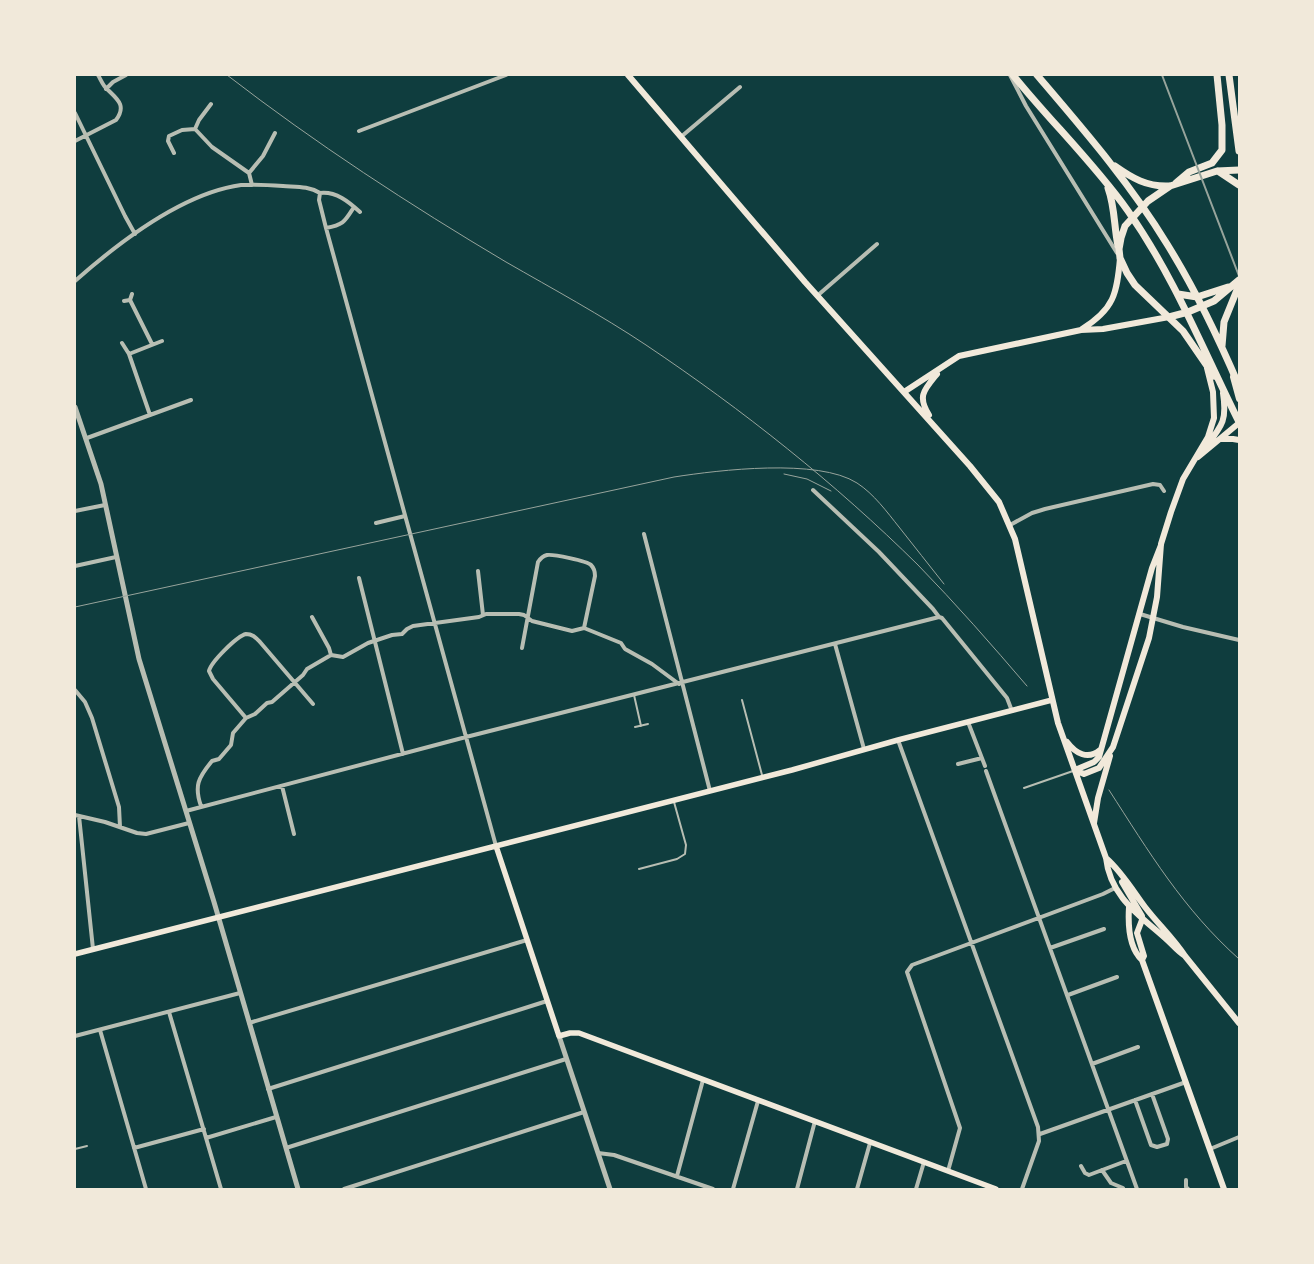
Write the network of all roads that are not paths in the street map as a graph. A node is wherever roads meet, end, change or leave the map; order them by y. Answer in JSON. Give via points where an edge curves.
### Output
{"nodes":[{"id":1,"x":98,"y":75,"type":"edge"},
{"id":2,"x":126,"y":75,"type":"edge"},
{"id":3,"x":506,"y":75,"type":"edge"},
{"id":4,"x":628,"y":75,"type":"edge"},
{"id":5,"x":1012,"y":75,"type":"edge"},
{"id":6,"x":1037,"y":75,"type":"edge"},
{"id":7,"x":1217,"y":75,"type":"edge"},
{"id":8,"x":1229,"y":75,"type":"edge"},
{"id":9,"x":740,"y":87,"type":"dead end"},
{"id":10,"x":106,"y":89,"type":"junction"},
{"id":11,"x":210,"y":104,"type":"dead end"},
{"id":12,"x":75,"y":113,"type":"edge"},
{"id":13,"x":195,"y":129,"type":"junction"},
{"id":14,"x":360,"y":131,"type":"dead end"},
{"id":15,"x":275,"y":133,"type":"dead end"},
{"id":16,"x":86,"y":135,"type":"junction"},
{"id":17,"x":682,"y":136,"type":"junction"},
{"id":18,"x":75,"y":141,"type":"edge"},
{"id":19,"x":1239,"y":151,"type":"edge"},
{"id":20,"x":174,"y":153,"type":"dead end"},
{"id":21,"x":1108,"y":162,"type":"junction"},
{"id":22,"x":1239,"y":170,"type":"edge"},
{"id":23,"x":1218,"y":171,"type":"junction"},
{"id":24,"x":249,"y":173,"type":"junction"},
{"id":25,"x":1105,"y":180,"type":"junction"},
{"id":26,"x":1173,"y":184,"type":"junction"},
{"id":27,"x":252,"y":185,"type":"junction"},
{"id":28,"x":1239,"y":185,"type":"edge"},
{"id":29,"x":320,"y":193,"type":"junction"},
{"id":30,"x":354,"y":207,"type":"junction"},
{"id":31,"x":1143,"y":207,"type":"junction"},
{"id":32,"x":360,"y":212,"type":"dead end"},
{"id":33,"x":1133,"y":218,"type":"junction"},
{"id":34,"x":326,"y":228,"type":"junction"},
{"id":35,"x":136,"y":234,"type":"junction"},
{"id":36,"x":877,"y":244,"type":"dead end"},
{"id":37,"x":1119,"y":249,"type":"junction"},
{"id":38,"x":1120,"y":258,"type":"junction"},
{"id":39,"x":1239,"y":280,"type":"edge"},
{"id":40,"x":75,"y":282,"type":"edge"},
{"id":41,"x":1236,"y":285,"type":"edge"},
{"id":42,"x":132,"y":294,"type":"dead end"},
{"id":43,"x":1178,"y":294,"type":"junction"},
{"id":44,"x":1217,"y":295,"type":"junction"},
{"id":45,"x":1197,"y":296,"type":"junction"},
{"id":46,"x":816,"y":297,"type":"junction"},
{"id":47,"x":130,"y":300,"type":"junction"},
{"id":48,"x":124,"y":301,"type":"dead end"},
{"id":49,"x":1202,"y":307,"type":"junction"},
{"id":50,"x":1188,"y":312,"type":"junction"},
{"id":51,"x":1169,"y":317,"type":"junction"},
{"id":52,"x":1081,"y":330,"type":"junction"},
{"id":53,"x":162,"y":341,"type":"dead end"},
{"id":54,"x":122,"y":344,"type":"dead end"},
{"id":55,"x":152,"y":344,"type":"junction"},
{"id":56,"x":1222,"y":349,"type":"junction"},
{"id":57,"x":129,"y":354,"type":"junction"},
{"id":58,"x":1227,"y":359,"type":"junction"},
{"id":59,"x":1207,"y":368,"type":"junction"},
{"id":60,"x":940,"y":369,"type":"junction"},
{"id":61,"x":1239,"y":386,"type":"edge"},
{"id":62,"x":1222,"y":388,"type":"junction"},
{"id":63,"x":904,"y":392,"type":"junction"},
{"id":64,"x":1239,"y":399,"type":"edge"},
{"id":65,"x":191,"y":400,"type":"dead end"},
{"id":66,"x":75,"y":407,"type":"edge"},
{"id":67,"x":150,"y":414,"type":"junction"},
{"id":68,"x":1239,"y":423,"type":"edge"},
{"id":69,"x":938,"y":429,"type":"junction"},
{"id":70,"x":86,"y":438,"type":"junction"},
{"id":71,"x":1221,"y":439,"type":"junction"},
{"id":72,"x":1239,"y":440,"type":"edge"},
{"id":73,"x":1195,"y":459,"type":"junction"},
{"id":74,"x":1163,"y":480,"type":"dead end"},
{"id":75,"x":1160,"y":485,"type":"junction"},
{"id":76,"x":812,"y":490,"type":"dead end"},
{"id":77,"x":1164,"y":490,"type":"dead end"},
{"id":78,"x":105,"y":505,"type":"junction"},
{"id":79,"x":75,"y":511,"type":"edge"},
{"id":80,"x":406,"y":518,"type":"junction"},
{"id":81,"x":376,"y":523,"type":"dead end"},
{"id":82,"x":1010,"y":525,"type":"junction"},
{"id":83,"x":644,"y":534,"type":"dead end"},
{"id":84,"x":1161,"y":544,"type":"junction"},
{"id":85,"x":116,"y":557,"type":"junction"},
{"id":86,"x":75,"y":566,"type":"edge"},
{"id":87,"x":478,"y":571,"type":"dead end"},
{"id":88,"x":359,"y":578,"type":"dead end"},
{"id":89,"x":483,"y":614,"type":"junction"},
{"id":90,"x":1140,"y":614,"type":"junction"},
{"id":91,"x":312,"y":617,"type":"dead end"},
{"id":92,"x":939,"y":617,"type":"junction"},
{"id":93,"x":527,"y":618,"type":"junction"},
{"id":94,"x":1153,"y":618,"type":"junction"},
{"id":95,"x":435,"y":623,"type":"junction"},
{"id":96,"x":584,"y":628,"type":"junction"},
{"id":97,"x":1239,"y":640,"type":"edge"},
{"id":98,"x":374,"y":641,"type":"junction"},
{"id":99,"x":835,"y":644,"type":"junction"},
{"id":100,"x":522,"y":648,"type":"dead end"},
{"id":101,"x":331,"y":656,"type":"junction"},
{"id":102,"x":294,"y":682,"type":"junction"},
{"id":103,"x":680,"y":683,"type":"junction"},
{"id":104,"x":75,"y":690,"type":"edge"},
{"id":105,"x":634,"y":695,"type":"junction"},
{"id":106,"x":742,"y":700,"type":"dead end"},
{"id":107,"x":1052,"y":700,"type":"junction"},
{"id":108,"x":313,"y":704,"type":"dead end"},
{"id":109,"x":1012,"y":711,"type":"junction"},
{"id":110,"x":246,"y":718,"type":"junction"},
{"id":111,"x":968,"y":722,"type":"junction"},
{"id":112,"x":648,"y":724,"type":"dead end"},
{"id":113,"x":641,"y":726,"type":"junction"},
{"id":114,"x":635,"y":727,"type":"dead end"},
{"id":115,"x":1061,"y":733,"type":"junction"},
{"id":116,"x":466,"y":737,"type":"junction"},
{"id":117,"x":898,"y":740,"type":"junction"},
{"id":118,"x":1113,"y":747,"type":"junction"},
{"id":119,"x":1101,"y":748,"type":"junction"},
{"id":120,"x":864,"y":750,"type":"junction"},
{"id":121,"x":403,"y":754,"type":"junction"},
{"id":122,"x":982,"y":758,"type":"junction"},
{"id":123,"x":958,"y":764,"type":"dead end"},
{"id":124,"x":1075,"y":770,"type":"junction"},
{"id":125,"x":763,"y":778,"type":"junction"},
{"id":126,"x":282,"y":786,"type":"junction"},
{"id":127,"x":1024,"y":788,"type":"dead end"},
{"id":128,"x":710,"y":791,"type":"junction"},
{"id":129,"x":674,"y":800,"type":"junction"},
{"id":130,"x":201,"y":806,"type":"junction"},
{"id":131,"x":186,"y":811,"type":"junction"},
{"id":132,"x":77,"y":816,"type":"edge"},
{"id":133,"x":190,"y":823,"type":"junction"},
{"id":134,"x":1094,"y":824,"type":"junction"},
{"id":135,"x":120,"y":827,"type":"junction"},
{"id":136,"x":294,"y":834,"type":"dead end"},
{"id":137,"x":496,"y":846,"type":"junction"},
{"id":138,"x":1106,"y":858,"type":"junction"},
{"id":139,"x":1115,"y":866,"type":"junction"},
{"id":140,"x":639,"y":869,"type":"dead end"},
{"id":141,"x":1115,"y":888,"type":"junction"},
{"id":142,"x":1129,"y":907,"type":"junction"},
{"id":143,"x":218,"y":916,"type":"junction"},
{"id":144,"x":1039,"y":918,"type":"junction"},
{"id":145,"x":1142,"y":920,"type":"junction"},
{"id":146,"x":1104,"y":929,"type":"dead end"},
{"id":147,"x":528,"y":940,"type":"junction"},
{"id":148,"x":971,"y":943,"type":"junction"},
{"id":149,"x":1050,"y":948,"type":"junction"},
{"id":150,"x":93,"y":949,"type":"junction"},
{"id":151,"x":75,"y":954,"type":"edge"},
{"id":152,"x":1184,"y":956,"type":"junction"},
{"id":153,"x":1142,"y":960,"type":"junction"},
{"id":154,"x":1117,"y":977,"type":"dead end"},
{"id":155,"x":240,"y":993,"type":"junction"},
{"id":156,"x":1068,"y":995,"type":"junction"},
{"id":157,"x":547,"y":1001,"type":"junction"},
{"id":158,"x":169,"y":1012,"type":"junction"},
{"id":159,"x":249,"y":1023,"type":"junction"},
{"id":160,"x":1239,"y":1023,"type":"edge"},
{"id":161,"x":100,"y":1030,"type":"junction"},
{"id":162,"x":75,"y":1036,"type":"edge"},
{"id":163,"x":559,"y":1036,"type":"junction"},
{"id":164,"x":1138,"y":1047,"type":"dead end"},
{"id":165,"x":566,"y":1058,"type":"junction"},
{"id":166,"x":1092,"y":1064,"type":"junction"},
{"id":167,"x":703,"y":1080,"type":"junction"},
{"id":168,"x":1186,"y":1082,"type":"junction"},
{"id":169,"x":268,"y":1088,"type":"junction"},
{"id":170,"x":1152,"y":1094,"type":"junction"},
{"id":171,"x":1135,"y":1100,"type":"junction"},
{"id":172,"x":758,"y":1101,"type":"junction"},
{"id":173,"x":1108,"y":1110,"type":"junction"},
{"id":174,"x":584,"y":1112,"type":"junction"},
{"id":175,"x":276,"y":1116,"type":"junction"},
{"id":176,"x":815,"y":1121,"type":"junction"},
{"id":177,"x":204,"y":1128,"type":"junction"},
{"id":178,"x":1040,"y":1134,"type":"junction"},
{"id":179,"x":1239,"y":1137,"type":"edge"},
{"id":180,"x":206,"y":1138,"type":"junction"},
{"id":181,"x":870,"y":1143,"type":"junction"},
{"id":182,"x":87,"y":1146,"type":"dead end"},
{"id":183,"x":134,"y":1148,"type":"junction"},
{"id":184,"x":286,"y":1148,"type":"junction"},
{"id":185,"x":75,"y":1149,"type":"edge"},
{"id":186,"x":1210,"y":1149,"type":"junction"},
{"id":187,"x":598,"y":1153,"type":"junction"},
{"id":188,"x":1126,"y":1161,"type":"junction"},
{"id":189,"x":924,"y":1162,"type":"junction"},
{"id":190,"x":1081,"y":1166,"type":"dead end"},
{"id":191,"x":1102,"y":1170,"type":"junction"},
{"id":192,"x":948,"y":1171,"type":"junction"},
{"id":193,"x":677,"y":1176,"type":"junction"},
{"id":194,"x":1186,"y":1180,"type":"dead end"},
{"id":195,"x":1123,"y":1188,"type":"edge"},
{"id":196,"x":1185,"y":1188,"type":"edge"},
{"id":197,"x":146,"y":1189,"type":"edge"},
{"id":198,"x":221,"y":1189,"type":"edge"},
{"id":199,"x":298,"y":1189,"type":"edge"},
{"id":200,"x":344,"y":1189,"type":"edge"},
{"id":201,"x":610,"y":1189,"type":"edge"},
{"id":202,"x":713,"y":1189,"type":"edge"},
{"id":203,"x":733,"y":1189,"type":"edge"},
{"id":204,"x":797,"y":1189,"type":"edge"},
{"id":205,"x":857,"y":1189,"type":"edge"},
{"id":206,"x":916,"y":1189,"type":"edge"},
{"id":207,"x":996,"y":1189,"type":"edge"},
{"id":208,"x":1022,"y":1189,"type":"edge"},
{"id":209,"x":1137,"y":1189,"type":"edge"},
{"id":210,"x":1224,"y":1189,"type":"edge"}],
"edges":[{"from":1,"to":10,"type":"street"},
{"from":2,"to":10,"type":"street"},
{"from":3,"to":14,"type":"street"},
{"from":4,"to":17,"type":"main road"},
{"from":5,"to":25,"type":"highway"},
{"from":5,"to":38,"type":"street","via":[[1028,110]]},
{"from":6,"to":21,"type":"highway"},
{"from":7,"to":26,"type":"highway","via":[[1223,142],[1220,153],[1214,162],[1189,172]]},
{"from":8,"to":19,"type":"highway"},
{"from":9,"to":17,"type":"street"},
{"from":10,"to":16,"type":"street","via":[[118,99],[120,114],[116,120]]},
{"from":11,"to":13,"type":"street"},
{"from":12,"to":16,"type":"street"},
{"from":13,"to":20,"type":"street","via":[[168,136]]},
{"from":13,"to":24,"type":"street","via":[[212,147]]},
{"from":15,"to":24,"type":"street"},
{"from":16,"to":18,"type":"street"},
{"from":16,"to":35,"type":"street"},
{"from":17,"to":46,"type":"main road"},
{"from":21,"to":26,"type":"highway","via":[[1143,183],[1154,186]]},
{"from":21,"to":31,"type":"highway"},
{"from":22,"to":23,"type":"highway"},
{"from":23,"to":26,"type":"highway"},
{"from":23,"to":28,"type":"highway"},
{"from":24,"to":27,"type":"street"},
{"from":25,"to":33,"type":"highway"},
{"from":25,"to":37,"type":"highway","via":[[1113,204]]},
{"from":26,"to":31,"type":"highway"},
{"from":27,"to":29,"type":"street","via":[[308,188]]},
{"from":27,"to":35,"type":"street","via":[[206,195],[172,211]]},
{"from":29,"to":30,"type":"street","via":[[340,197]]},
{"from":29,"to":34,"type":"street"},
{"from":30,"to":32,"type":"street"},
{"from":30,"to":34,"type":"street","via":[[344,222]]},
{"from":31,"to":33,"type":"highway"},
{"from":31,"to":45,"type":"highway"},
{"from":33,"to":37,"type":"highway","via":[[1123,231]]},
{"from":33,"to":43,"type":"highway"},
{"from":34,"to":80,"type":"street"},
{"from":35,"to":40,"type":"street"},
{"from":36,"to":46,"type":"street"},
{"from":37,"to":38,"type":"highway"},
{"from":38,"to":51,"type":"highway","via":[[1138,290]]},
{"from":38,"to":52,"type":"main road","via":[[1110,305],[1101,317]]},
{"from":39,"to":41,"type":"highway"},
{"from":41,"to":44,"type":"highway"},
{"from":41,"to":56,"type":"highway","via":[[1222,334]]},
{"from":42,"to":47,"type":"street"},
{"from":43,"to":45,"type":"highway"},
{"from":43,"to":50,"type":"highway"},
{"from":44,"to":45,"type":"highway"},
{"from":44,"to":49,"type":"highway"},
{"from":45,"to":49,"type":"highway"},
{"from":46,"to":63,"type":"main road"},
{"from":47,"to":48,"type":"street"},
{"from":47,"to":55,"type":"street"},
{"from":49,"to":50,"type":"highway"},
{"from":49,"to":56,"type":"highway"},
{"from":50,"to":51,"type":"highway"},
{"from":50,"to":62,"type":"highway"},
{"from":51,"to":52,"type":"main road"},
{"from":51,"to":59,"type":"highway","via":[[1183,331]]},
{"from":52,"to":60,"type":"main road","via":[[959,356]]},
{"from":53,"to":55,"type":"street"},
{"from":54,"to":57,"type":"street"},
{"from":55,"to":57,"type":"street"},
{"from":56,"to":58,"type":"highway"},
{"from":57,"to":67,"type":"street"},
{"from":58,"to":61,"type":"highway"},
{"from":58,"to":64,"type":"main road"},
{"from":59,"to":62,"type":"highway"},
{"from":59,"to":73,"type":"main road","via":[[1213,392],[1214,418],[1208,437]]},
{"from":60,"to":63,"type":"main road"},
{"from":60,"to":69,"type":"main road","via":[[925,389],[922,399]]},
{"from":62,"to":68,"type":"highway"},
{"from":62,"to":73,"type":"main road","via":[[1224,421]]},
{"from":63,"to":69,"type":"main road"},
{"from":65,"to":67,"type":"street"},
{"from":66,"to":70,"type":"street"},
{"from":67,"to":70,"type":"street"},
{"from":68,"to":71,"type":"main road"},
{"from":69,"to":82,"type":"main road","via":[[990,490]]},
{"from":70,"to":78,"type":"street"},
{"from":71,"to":72,"type":"main road"},
{"from":71,"to":73,"type":"main road"},
{"from":73,"to":84,"type":"main road","via":[[1175,498]]},
{"from":74,"to":75,"type":"street"},
{"from":75,"to":77,"type":"street"},
{"from":75,"to":82,"type":"street","via":[[1045,509]]},
{"from":76,"to":92,"type":"street","via":[[907,580]]},
{"from":78,"to":79,"type":"street"},
{"from":78,"to":85,"type":"street"},
{"from":80,"to":81,"type":"street"},
{"from":80,"to":95,"type":"street"},
{"from":82,"to":107,"type":"main road"},
{"from":83,"to":103,"type":"street"},
{"from":84,"to":90,"type":"main road"},
{"from":84,"to":94,"type":"main road"},
{"from":85,"to":86,"type":"street"},
{"from":85,"to":131,"type":"street","via":[[139,659]]},
{"from":87,"to":89,"type":"street"},
{"from":88,"to":98,"type":"street"},
{"from":89,"to":93,"type":"street","via":[[514,614]]},
{"from":89,"to":95,"type":"street"},
{"from":90,"to":94,"type":"street"},
{"from":90,"to":119,"type":"main road"},
{"from":91,"to":101,"type":"street"},
{"from":92,"to":99,"type":"street"},
{"from":92,"to":109,"type":"street","via":[[1010,702]]},
{"from":93,"to":96,"type":"street","via":[[572,631]]},
{"from":93,"to":96,"type":"street","via":[[538,562],[547,555],[557,555],[588,563],[594,570]]},
{"from":93,"to":100,"type":"street"},
{"from":94,"to":97,"type":"street"},
{"from":94,"to":118,"type":"main road","via":[[1150,638]]},
{"from":95,"to":98,"type":"street","via":[[413,626],[402,634]]},
{"from":95,"to":116,"type":"street"},
{"from":96,"to":103,"type":"street","via":[[621,644]]},
{"from":98,"to":101,"type":"street","via":[[343,657]]},
{"from":98,"to":121,"type":"street"},
{"from":99,"to":103,"type":"street"},
{"from":99,"to":120,"type":"street"},
{"from":101,"to":102,"type":"street","via":[[307,669]]},
{"from":102,"to":108,"type":"street"},
{"from":102,"to":110,"type":"street","via":[[272,702]]},
{"from":102,"to":110,"type":"street","via":[[254,636],[247,634],[239,639],[213,662],[209,671]]},
{"from":103,"to":105,"type":"street"},
{"from":103,"to":128,"type":"street"},
{"from":104,"to":135,"type":"street","via":[[92,718],[119,807]]},
{"from":105,"to":113,"type":"lane"},
{"from":105,"to":116,"type":"street"},
{"from":106,"to":125,"type":"lane"},
{"from":107,"to":109,"type":"main road"},
{"from":107,"to":115,"type":"main road"},
{"from":109,"to":111,"type":"main road"},
{"from":110,"to":130,"type":"street","via":[[219,760],[212,761],[200,778],[197,788]]},
{"from":111,"to":117,"type":"main road"},
{"from":111,"to":122,"type":"street"},
{"from":112,"to":113,"type":"lane"},
{"from":113,"to":114,"type":"lane"},
{"from":115,"to":119,"type":"main road","via":[[1077,753],[1091,756]]},
{"from":115,"to":124,"type":"main road"},
{"from":116,"to":121,"type":"street"},
{"from":116,"to":137,"type":"street"},
{"from":117,"to":120,"type":"main road"},
{"from":117,"to":148,"type":"street"},
{"from":118,"to":124,"type":"main road","via":[[1098,769],[1084,774]]},
{"from":118,"to":134,"type":"main road"},
{"from":119,"to":124,"type":"main road","via":[[1094,762]]},
{"from":120,"to":125,"type":"main road"},
{"from":121,"to":126,"type":"street"},
{"from":122,"to":123,"type":"street"},
{"from":122,"to":144,"type":"street"},
{"from":124,"to":127,"type":"lane"},
{"from":124,"to":134,"type":"main road"},
{"from":125,"to":128,"type":"main road"},
{"from":126,"to":130,"type":"street"},
{"from":126,"to":136,"type":"street"},
{"from":128,"to":129,"type":"main road"},
{"from":129,"to":137,"type":"main road"},
{"from":129,"to":140,"type":"lane","via":[[686,845],[684,854],[677,859]]},
{"from":130,"to":131,"type":"street"},
{"from":131,"to":133,"type":"street"},
{"from":132,"to":135,"type":"street"},
{"from":132,"to":150,"type":"street"},
{"from":133,"to":135,"type":"street","via":[[146,834]]},
{"from":133,"to":143,"type":"street"},
{"from":134,"to":138,"type":"main road"},
{"from":137,"to":143,"type":"main road"},
{"from":137,"to":147,"type":"main road"},
{"from":138,"to":139,"type":"main road"},
{"from":138,"to":141,"type":"main road"},
{"from":139,"to":145,"type":"main road"},
{"from":139,"to":152,"type":"main road"},
{"from":141,"to":142,"type":"main road"},
{"from":141,"to":144,"type":"street"},
{"from":142,"to":145,"type":"main road"},
{"from":142,"to":153,"type":"main road","via":[[1128,929]]},
{"from":143,"to":150,"type":"main road"},
{"from":143,"to":155,"type":"street"},
{"from":144,"to":148,"type":"street"},
{"from":144,"to":149,"type":"street"},
{"from":145,"to":152,"type":"main road"},
{"from":145,"to":153,"type":"main road","via":[[1137,933],[1144,956]]},
{"from":146,"to":149,"type":"street"},
{"from":147,"to":157,"type":"main road"},
{"from":147,"to":159,"type":"street"},
{"from":148,"to":178,"type":"street"},
{"from":148,"to":192,"type":"street","via":[[912,965],[907,972],[960,1128]]},
{"from":149,"to":156,"type":"street"},
{"from":150,"to":151,"type":"main road"},
{"from":152,"to":160,"type":"main road"},
{"from":153,"to":168,"type":"main road"},
{"from":154,"to":156,"type":"street"},
{"from":155,"to":158,"type":"street"},
{"from":155,"to":159,"type":"street"},
{"from":156,"to":166,"type":"street"},
{"from":157,"to":163,"type":"main road"},
{"from":157,"to":169,"type":"street"},
{"from":158,"to":161,"type":"street"},
{"from":158,"to":177,"type":"street"},
{"from":159,"to":169,"type":"street"},
{"from":161,"to":162,"type":"street"},
{"from":161,"to":183,"type":"street"},
{"from":163,"to":165,"type":"street"},
{"from":163,"to":167,"type":"main road","via":[[578,1033]]},
{"from":164,"to":166,"type":"street"},
{"from":165,"to":174,"type":"street"},
{"from":165,"to":184,"type":"street"},
{"from":166,"to":173,"type":"street"},
{"from":167,"to":172,"type":"main road"},
{"from":167,"to":193,"type":"street"},
{"from":168,"to":170,"type":"street"},
{"from":168,"to":186,"type":"main road"},
{"from":169,"to":175,"type":"street"},
{"from":170,"to":171,"type":"street"},
{"from":170,"to":171,"type":"street","via":[[1168,1135],[1168,1142],[1164,1145],[1155,1148],[1152,1145]]},
{"from":171,"to":173,"type":"street"},
{"from":172,"to":176,"type":"main road"},
{"from":172,"to":203,"type":"street"},
{"from":173,"to":178,"type":"street"},
{"from":173,"to":188,"type":"street"},
{"from":174,"to":187,"type":"street"},
{"from":174,"to":200,"type":"street"},
{"from":175,"to":180,"type":"street"},
{"from":175,"to":184,"type":"street"},
{"from":176,"to":181,"type":"main road"},
{"from":176,"to":204,"type":"street"},
{"from":177,"to":180,"type":"street"},
{"from":177,"to":183,"type":"street"},
{"from":178,"to":208,"type":"street"},
{"from":179,"to":186,"type":"street"},
{"from":180,"to":198,"type":"street"},
{"from":181,"to":189,"type":"main road"},
{"from":181,"to":205,"type":"street"},
{"from":182,"to":185,"type":"lane"},
{"from":183,"to":197,"type":"street"},
{"from":184,"to":199,"type":"street"},
{"from":186,"to":210,"type":"main road"},
{"from":187,"to":193,"type":"street","via":[[614,1155]]},
{"from":187,"to":201,"type":"street"},
{"from":188,"to":191,"type":"street"},
{"from":188,"to":209,"type":"street"},
{"from":189,"to":192,"type":"main road"},
{"from":189,"to":206,"type":"street"},
{"from":190,"to":191,"type":"street","via":[[1088,1175]]},
{"from":191,"to":195,"type":"street","via":[[1111,1183]]},
{"from":192,"to":207,"type":"main road"},
{"from":193,"to":202,"type":"street"},
{"from":194,"to":196,"type":"street"}]}
